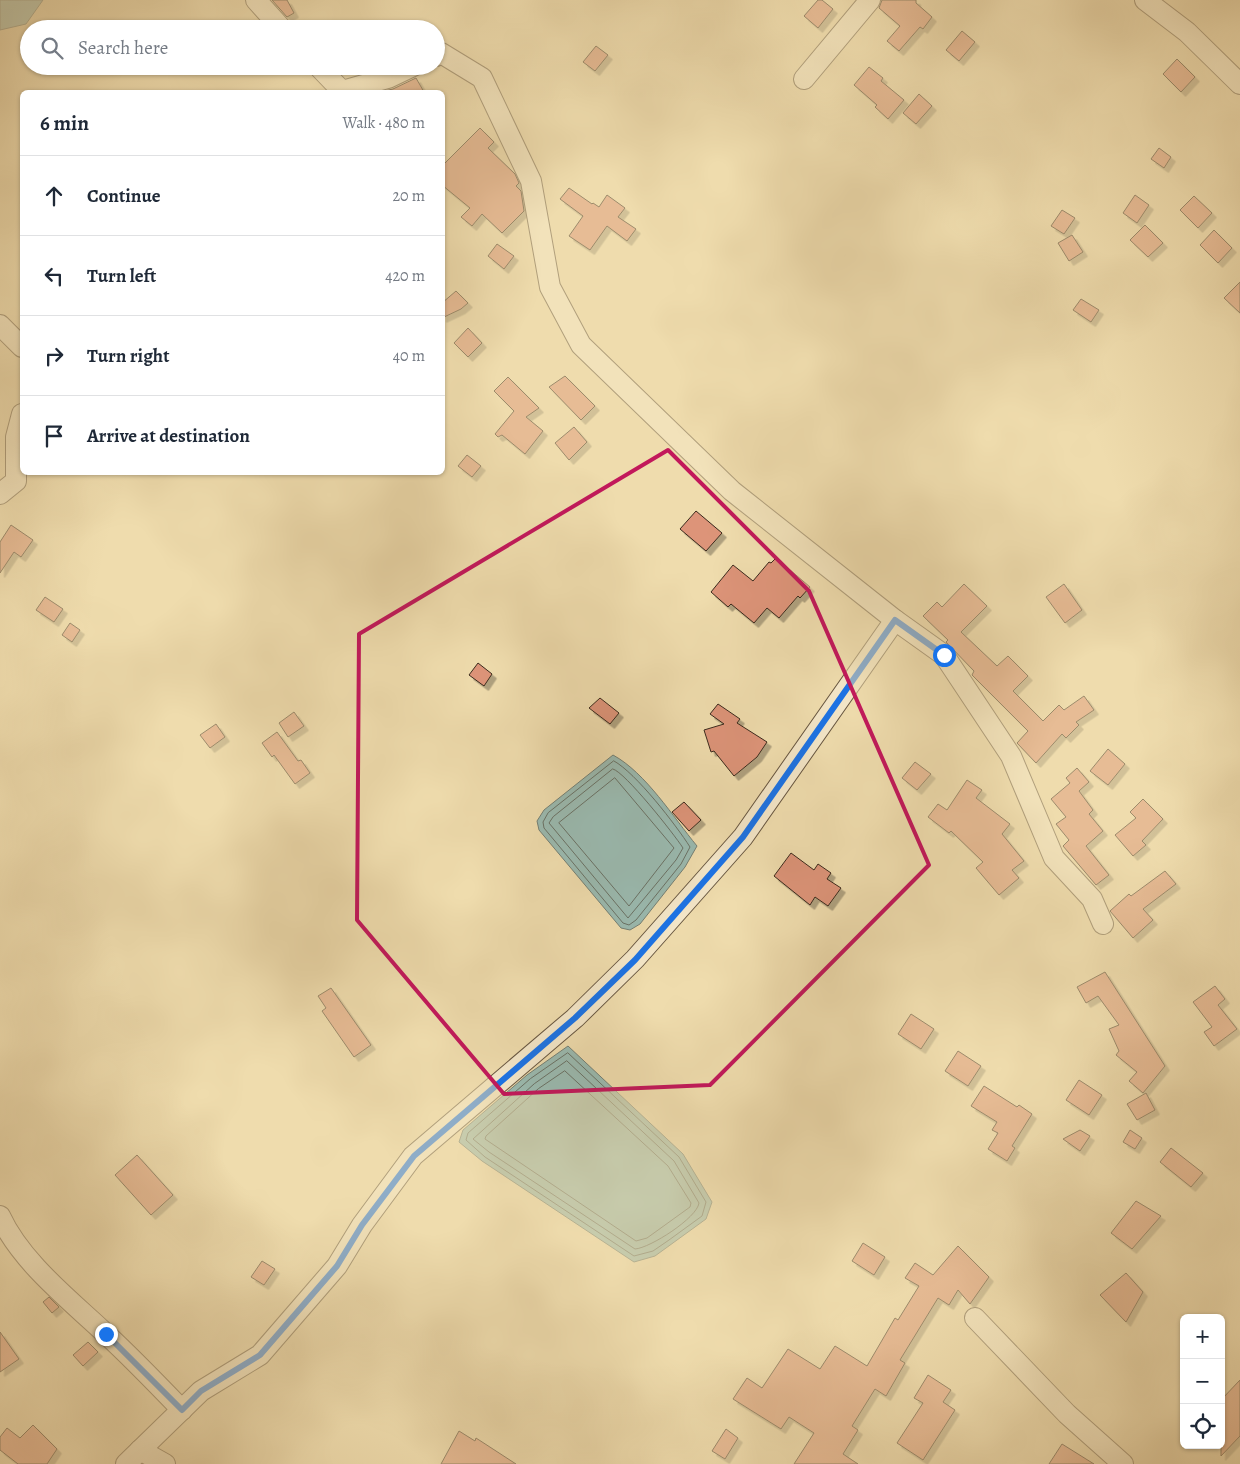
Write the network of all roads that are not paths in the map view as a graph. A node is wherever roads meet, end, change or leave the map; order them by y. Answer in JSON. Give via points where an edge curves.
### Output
{"nodes":[{"id":1,"x":256,"y":0,"type":"edge"},
{"id":2,"x":870,"y":0,"type":"edge"},
{"id":3,"x":1145,"y":0,"type":"edge"},
{"id":4,"x":274,"y":20,"type":"edge"},
{"id":5,"x":445,"y":56,"type":"edge"},
{"id":6,"x":327,"y":75,"type":"edge"},
{"id":7,"x":394,"y":75,"type":"edge"},
{"id":8,"x":804,"y":78,"type":"dead end"},
{"id":9,"x":1240,"y":84,"type":"edge"},
{"id":10,"x":342,"y":90,"type":"edge"},
{"id":11,"x":342,"y":90,"type":"edge"},
{"id":12,"x":0,"y":324,"type":"edge"},
{"id":13,"x":20,"y":345,"type":"edge"},
{"id":14,"x":20,"y":422,"type":"edge"},
{"id":15,"x":0,"y":494,"type":"edge"},
{"id":16,"x":895,"y":620,"type":"junction"},
{"id":17,"x":1103,"y":924,"type":"dead end"},
{"id":18,"x":0,"y":1216,"type":"edge"},
{"id":19,"x":975,"y":1318,"type":"dead end"},
{"id":20,"x":182,"y":1410,"type":"junction"},
{"id":21,"x":140,"y":1450,"type":"junction"},
{"id":22,"x":126,"y":1464,"type":"edge"},
{"id":23,"x":165,"y":1464,"type":"edge"},
{"id":24,"x":1123,"y":1464,"type":"edge"}],
"edges":[{"from":1,"to":4,"type":"street"},
{"from":2,"to":8,"type":"street"},
{"from":3,"to":9,"type":"street","via":[[1187,32]]},
{"from":5,"to":16,"type":"street","via":[[482,78],[531,181],[550,287],[581,345],[732,491]]},
{"from":6,"to":11,"type":"street"},
{"from":7,"to":10,"type":"street"},
{"from":12,"to":13,"type":"street"},
{"from":14,"to":15,"type":"street","via":[[16,437],[16,481]]},
{"from":16,"to":17,"type":"street","via":[[944,655],[1011,756],[1054,858],[1092,899]]},
{"from":16,"to":20,"type":"street","via":[[743,837],[635,960],[575,1018],[414,1156],[362,1225],[337,1266],[260,1355],[201,1391]]},
{"from":18,"to":20,"type":"street","via":[[7,1231],[62,1295]]},
{"from":19,"to":24,"type":"street","via":[[1068,1414]]},
{"from":20,"to":21,"type":"street"},
{"from":21,"to":22,"type":"street"},
{"from":21,"to":23,"type":"street"}]}
